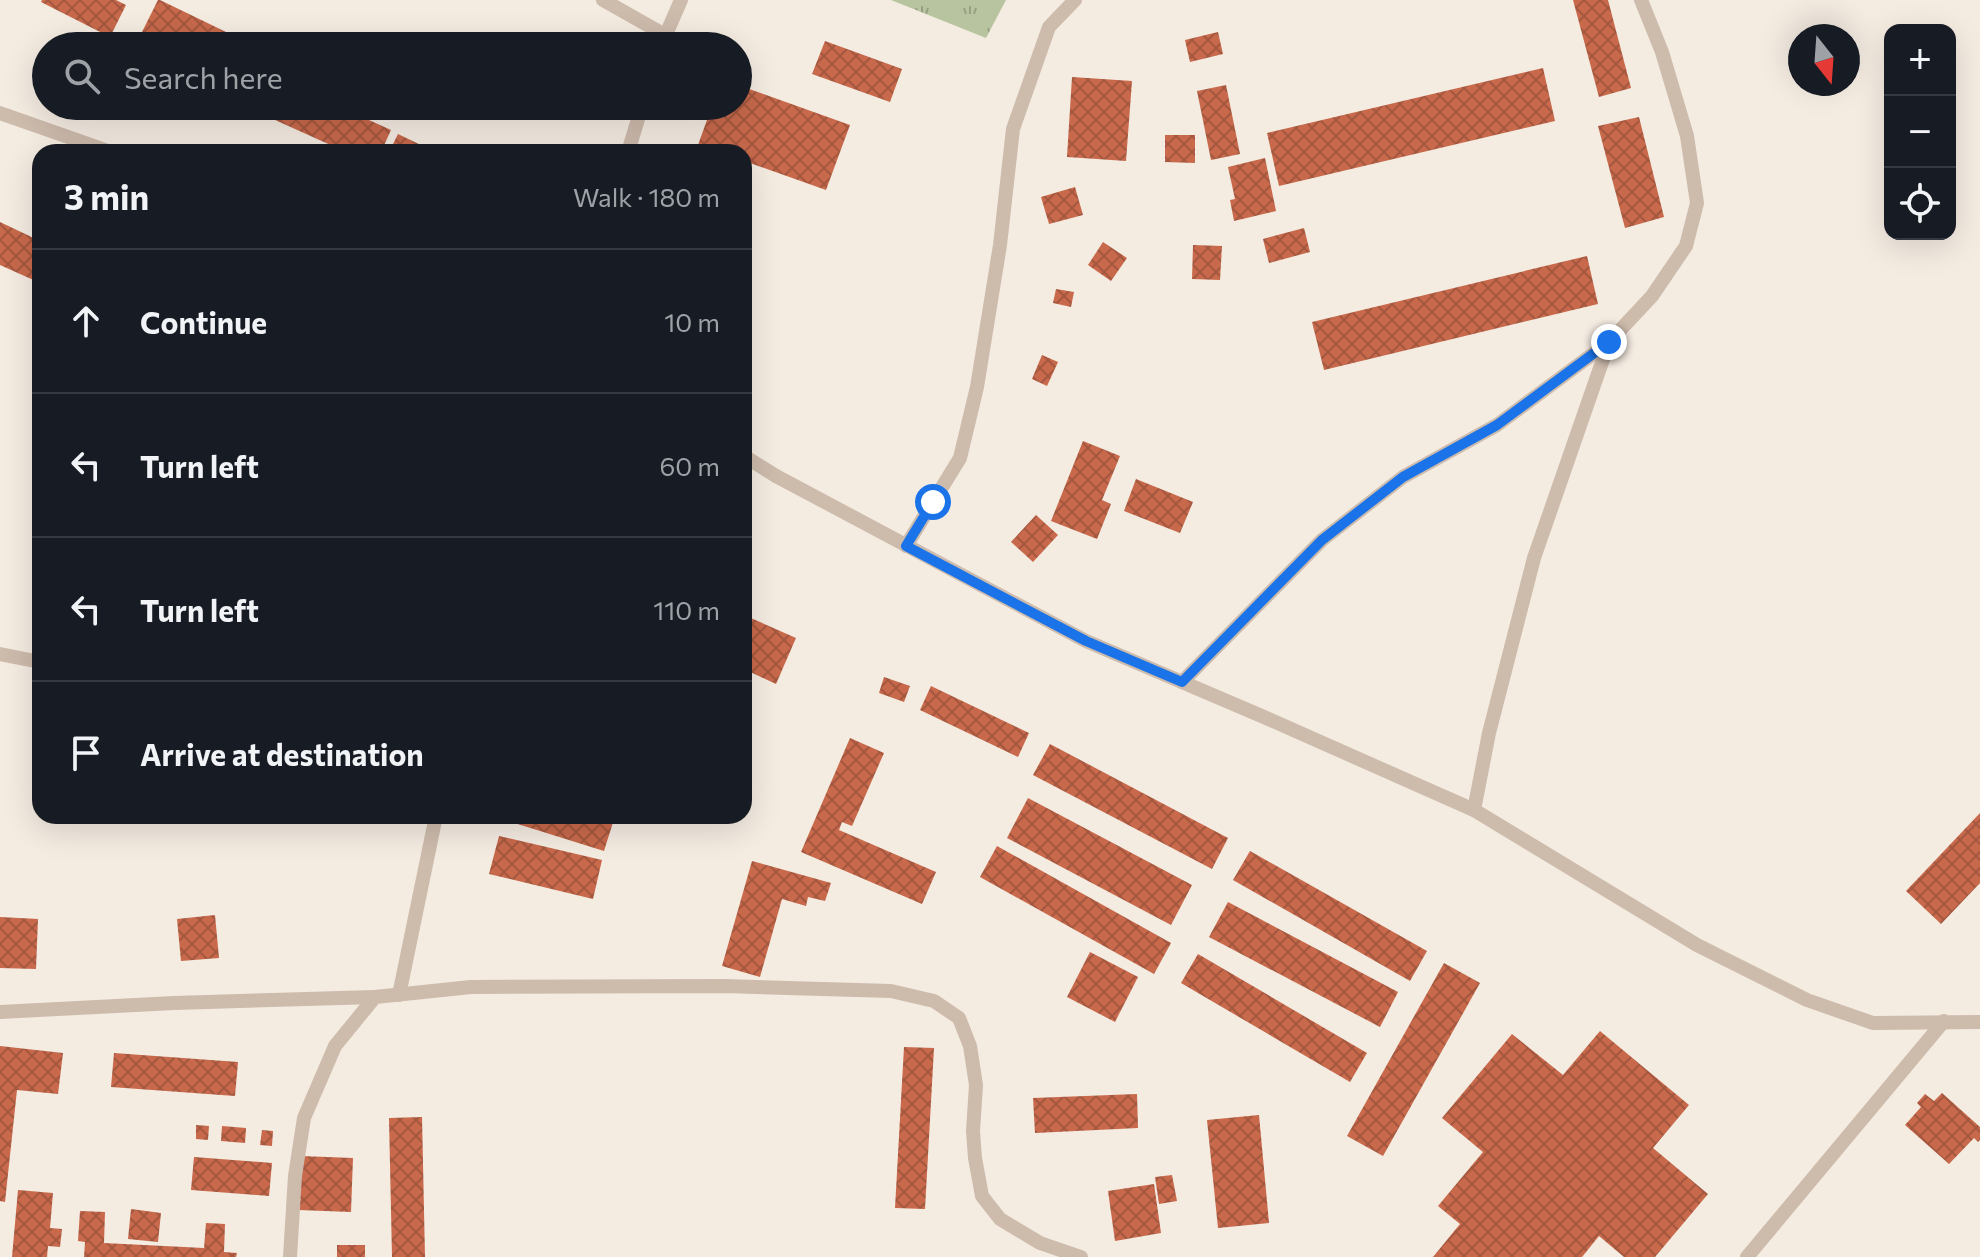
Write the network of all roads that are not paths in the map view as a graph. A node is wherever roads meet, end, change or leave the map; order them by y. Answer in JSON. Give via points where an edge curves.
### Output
{"nodes":[{"id":1,"x":603,"y":0,"type":"edge"},
{"id":2,"x":681,"y":0,"type":"edge"},
{"id":3,"x":1075,"y":0,"type":"edge"},
{"id":4,"x":1641,"y":0,"type":"edge"},
{"id":5,"x":650,"y":32,"type":"edge"},
{"id":6,"x":667,"y":32,"type":"edge"},
{"id":7,"x":0,"y":113,"type":"edge"},
{"id":8,"x":638,"y":120,"type":"edge"},
{"id":9,"x":88,"y":144,"type":"edge"},
{"id":10,"x":630,"y":144,"type":"edge"},
{"id":11,"x":1609,"y":342,"type":"junction"},
{"id":12,"x":752,"y":461,"type":"edge"},
{"id":13,"x":906,"y":546,"type":"junction"},
{"id":14,"x":0,"y":654,"type":"edge"},
{"id":15,"x":32,"y":660,"type":"edge"},
{"id":16,"x":1182,"y":682,"type":"junction"},
{"id":17,"x":1474,"y":810,"type":"junction"},
{"id":18,"x":434,"y":824,"type":"edge"},
{"id":19,"x":399,"y":995,"type":"junction"},
{"id":20,"x":375,"y":997,"type":"junction"},
{"id":21,"x":0,"y":1012,"type":"edge"},
{"id":22,"x":1944,"y":1021,"type":"junction"},
{"id":23,"x":1980,"y":1022,"type":"edge"},
{"id":24,"x":290,"y":1257,"type":"edge"},
{"id":25,"x":1081,"y":1257,"type":"edge"},
{"id":26,"x":1747,"y":1257,"type":"edge"}],
"edges":[{"from":1,"to":5,"type":"lane"},
{"from":2,"to":6,"type":"lane"},
{"from":3,"to":13,"type":"lane","via":[[1049,27],[1013,129],[980,371],[960,458]]},
{"from":4,"to":11,"type":"lane","via":[[1687,136],[1697,203],[1686,246],[1652,296]]},
{"from":7,"to":9,"type":"lane"},
{"from":8,"to":10,"type":"lane"},
{"from":11,"to":16,"type":"lane","via":[[1497,425],[1403,477],[1322,540]]},
{"from":11,"to":17,"type":"lane","via":[[1534,558]]},
{"from":12,"to":13,"type":"lane"},
{"from":13,"to":16,"type":"lane","via":[[1086,641]]},
{"from":14,"to":15,"type":"lane"},
{"from":16,"to":17,"type":"lane"},
{"from":17,"to":22,"type":"lane","via":[[1697,945],[1807,1000],[1873,1023]]},
{"from":18,"to":19,"type":"lane"},
{"from":19,"to":20,"type":"lane"},
{"from":19,"to":25,"type":"lane","via":[[471,987],[709,986],[891,991],[934,1001],[959,1018],[970,1046],[982,1196],[1000,1219],[1040,1243]]},
{"from":20,"to":21,"type":"lane"},
{"from":20,"to":24,"type":"lane","via":[[335,1046],[304,1118]]},
{"from":22,"to":23,"type":"lane"},
{"from":22,"to":26,"type":"lane"}]}
